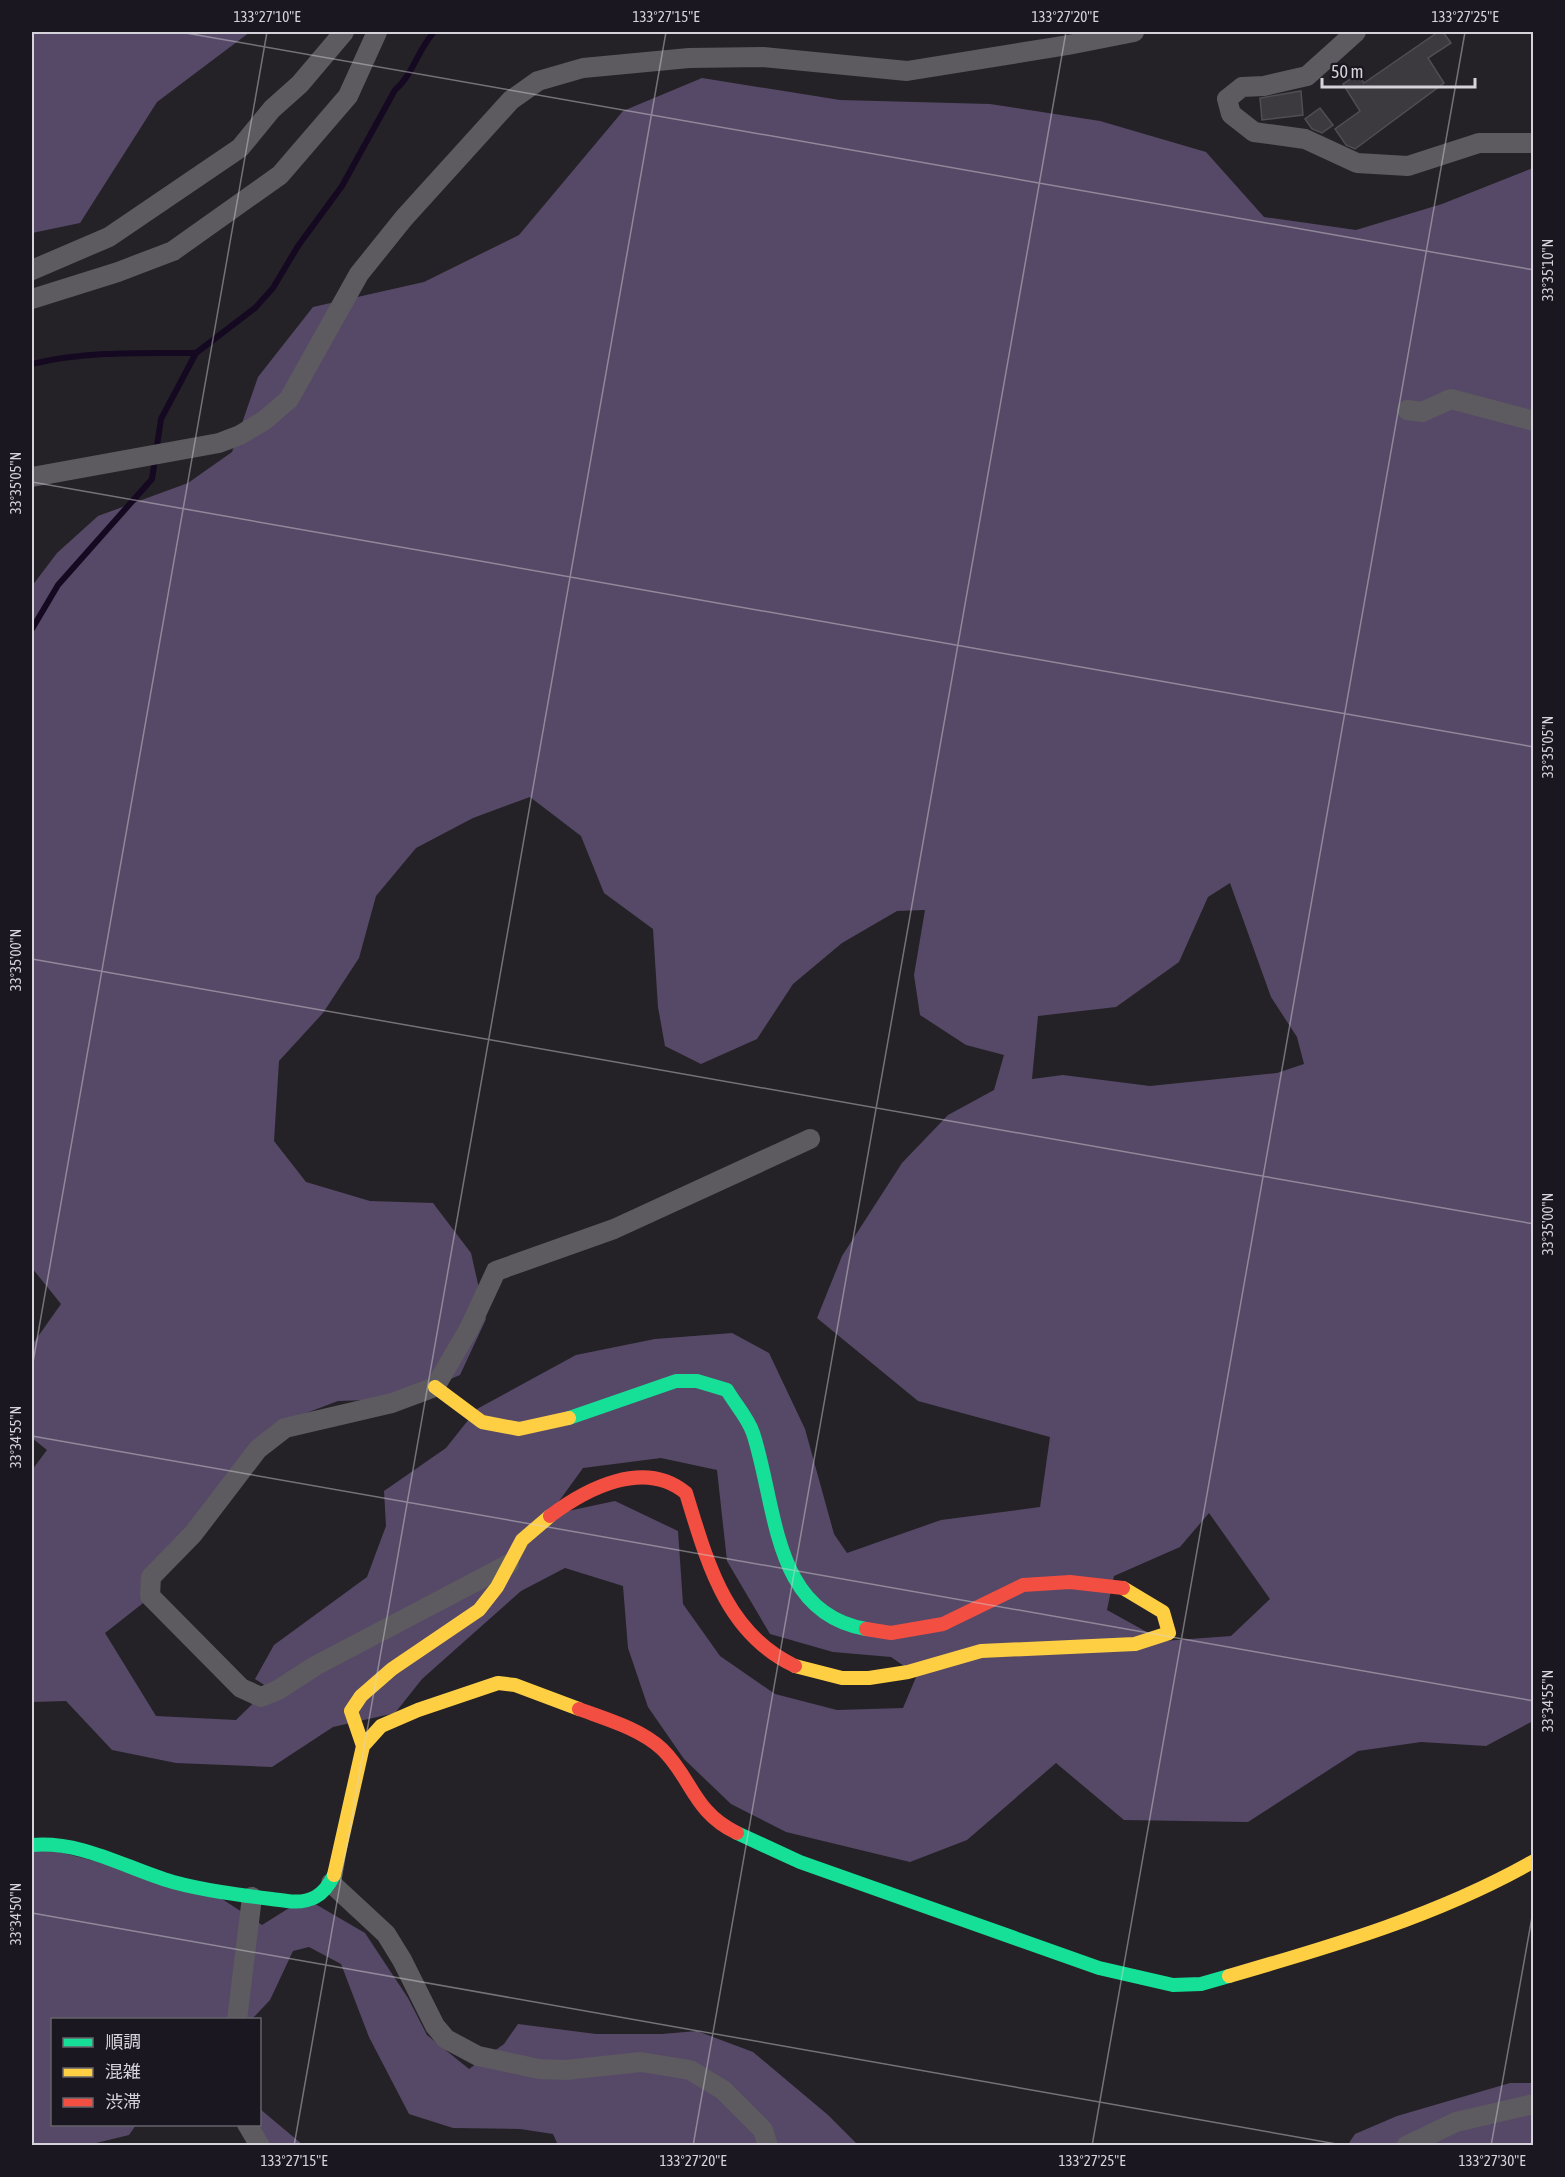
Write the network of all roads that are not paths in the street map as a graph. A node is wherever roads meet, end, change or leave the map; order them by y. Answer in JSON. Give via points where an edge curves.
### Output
{"nodes":[{"id":1,"x":344,"y":32,"type":"edge"},
{"id":2,"x":377,"y":32,"type":"edge"},
{"id":3,"x":1134,"y":32,"type":"edge"},
{"id":4,"x":1356,"y":32,"type":"edge"},
{"id":5,"x":1533,"y":142,"type":"edge"},
{"id":6,"x":32,"y":270,"type":"edge"},
{"id":7,"x":32,"y":299,"type":"edge"},
{"id":8,"x":1407,"y":410,"type":"dead end"},
{"id":9,"x":1533,"y":421,"type":"edge"},
{"id":10,"x":32,"y":477,"type":"edge"},
{"id":11,"x":810,"y":1139,"type":"dead end"},
{"id":12,"x":435,"y":1387,"type":"junction"},
{"id":13,"x":509,"y":1564,"type":"junction"},
{"id":14,"x":363,"y":1746,"type":"junction"},
{"id":15,"x":32,"y":1845,"type":"edge"},
{"id":16,"x":1533,"y":1861,"type":"edge"},
{"id":17,"x":331,"y":1883,"type":"junction"},
{"id":18,"x":252,"y":1897,"type":"junction"},
{"id":19,"x":237,"y":2018,"type":"edge"},
{"id":20,"x":1533,"y":2104,"type":"edge"},
{"id":21,"x":248,"y":2126,"type":"edge"},
{"id":22,"x":260,"y":2145,"type":"edge"},
{"id":23,"x":768,"y":2145,"type":"edge"},
{"id":24,"x":1406,"y":2145,"type":"edge"}],
"edges":[{"from":1,"to":6,"type":"street","via":[[240,148],[109,237]]},
{"from":2,"to":7,"type":"street","via":[[348,96],[280,175],[173,251]]},
{"from":3,"to":10,"type":"street","via":[[907,70],[763,57],[689,58],[583,68],[538,81],[511,100],[404,218],[359,274],[289,399],[265,420],[219,442]]},
{"from":4,"to":5,"type":"street","via":[[1307,76],[1242,87],[1227,99],[1231,114],[1254,132],[1305,139],[1357,164],[1408,166],[1479,143]]},
{"from":8,"to":9,"type":"street","via":[[1422,412],[1451,399]]},
{"from":11,"to":12,"type":"street","via":[[614,1229],[496,1271],[469,1329]]},
{"from":12,"to":13,"type":"street","via":[[392,1403],[285,1428],[258,1449],[193,1534],[151,1577],[150,1596],[241,1688],[261,1697]]},
{"from":12,"to":13,"type":"street","via":[[482,1422],[519,1429],[557,1422],[676,1381],[698,1381],[727,1390],[752,1431],[788,1569],[808,1600],[850,1626],[891,1633],[943,1624],[1023,1585],[1070,1582],[1127,1588],[1164,1612],[1169,1633],[1137,1644],[977,1651],[899,1674],[862,1679],[823,1676],[775,1658],[744,1631],[719,1590],[686,1493],[676,1484],[634,1476],[577,1495],[532,1530]]},
{"from":13,"to":14,"type":"street","via":[[482,1608],[380,1679],[357,1700],[351,1711]]},
{"from":14,"to":16,"type":"street","via":[[381,1726],[418,1710],[498,1683],[515,1686],[648,1738],[663,1750],[707,1814],[725,1827],[800,1862],[1099,1968],[1173,1985],[1200,1984],[1419,1915],[1497,1882]]},
{"from":14,"to":17,"type":"street"},
{"from":15,"to":18,"type":"street","via":[[76,1846],[165,1879]]},
{"from":17,"to":18,"type":"street","via":[[308,1901]]},
{"from":17,"to":23,"type":"street","via":[[386,1934],[435,2026],[446,2039],[478,2056],[539,2069],[641,2062],[690,2070],[723,2090],[763,2130]]},
{"from":18,"to":19,"type":"street"},
{"from":20,"to":24,"type":"street","via":[[1456,2122]]},
{"from":21,"to":22,"type":"street"}]}
